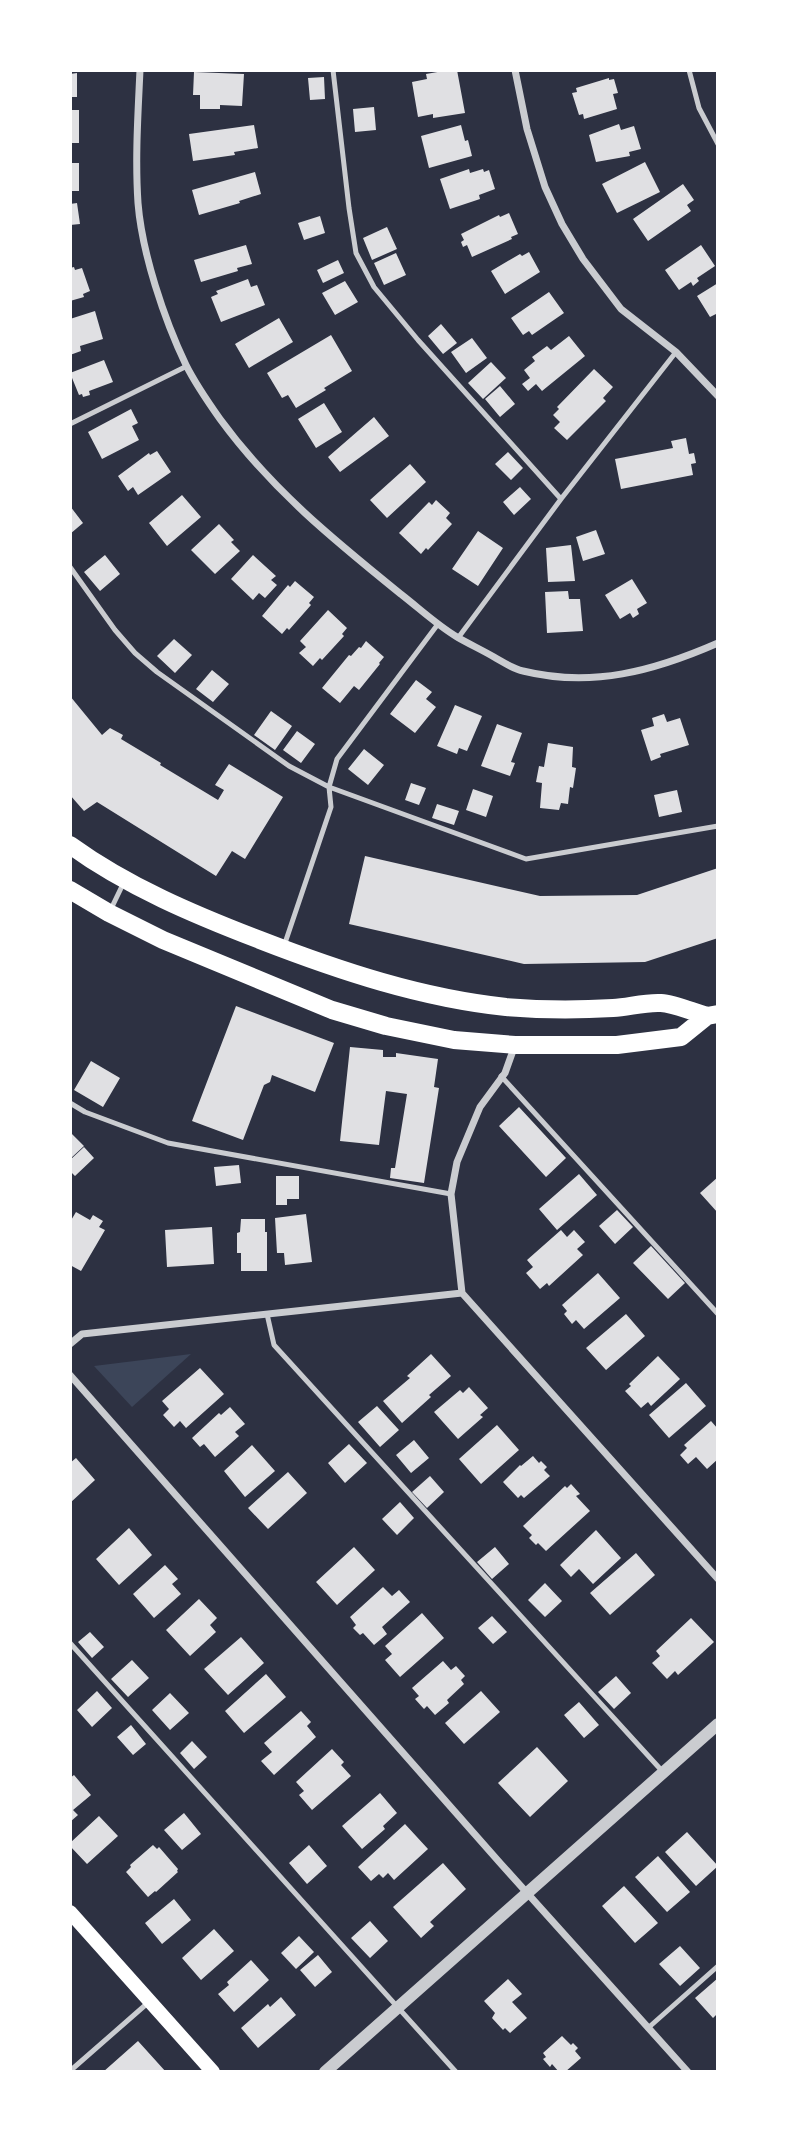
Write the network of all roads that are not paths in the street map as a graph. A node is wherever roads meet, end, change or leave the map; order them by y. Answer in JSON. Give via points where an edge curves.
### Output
{"nodes":[{"id":1,"x":140,"y":70,"type":"edge"},
{"id":2,"x":333,"y":70,"type":"edge"},
{"id":3,"x":515,"y":70,"type":"edge"},
{"id":4,"x":689,"y":70,"type":"edge"},
{"id":5,"x":718,"y":144,"type":"edge"},
{"id":6,"x":676,"y":352,"type":"junction"},
{"id":7,"x":187,"y":366,"type":"junction"},
{"id":8,"x":718,"y":396,"type":"edge"},
{"id":9,"x":70,"y":424,"type":"edge"},
{"id":10,"x":561,"y":499,"type":"junction"},
{"id":11,"x":70,"y":567,"type":"edge"},
{"id":12,"x":438,"y":624,"type":"junction"},
{"id":13,"x":457,"y":638,"type":"junction"},
{"id":14,"x":718,"y":643,"type":"edge"},
{"id":15,"x":329,"y":787,"type":"junction"},
{"id":16,"x":718,"y":826,"type":"edge"},
{"id":17,"x":70,"y":845,"type":"edge"},
{"id":18,"x":125,"y":880,"type":"junction"},
{"id":19,"x":70,"y":890,"type":"edge"},
{"id":20,"x":109,"y":914,"type":"junction"},
{"id":21,"x":283,"y":949,"type":"junction"},
{"id":22,"x":712,"y":1015,"type":"edge"},
{"id":23,"x":515,"y":1045,"type":"junction"},
{"id":24,"x":501,"y":1076,"type":"junction"},
{"id":25,"x":70,"y":1103,"type":"edge"},
{"id":26,"x":451,"y":1194,"type":"junction"},
{"id":27,"x":462,"y":1293,"type":"junction"},
{"id":28,"x":267,"y":1314,"type":"junction"},
{"id":29,"x":718,"y":1314,"type":"edge"},
{"id":30,"x":70,"y":1343,"type":"edge"},
{"id":31,"x":70,"y":1375,"type":"edge"},
{"id":32,"x":718,"y":1578,"type":"edge"},
{"id":33,"x":70,"y":1643,"type":"edge"},
{"id":34,"x":718,"y":1724,"type":"edge"},
{"id":35,"x":664,"y":1772,"type":"junction"},
{"id":36,"x":527,"y":1893,"type":"junction"},
{"id":37,"x":70,"y":1912,"type":"edge"},
{"id":38,"x":718,"y":1966,"type":"edge"},
{"id":39,"x":150,"y":2001,"type":"junction"},
{"id":40,"x":398,"y":2007,"type":"junction"},
{"id":41,"x":648,"y":2028,"type":"junction"},
{"id":42,"x":70,"y":2071,"type":"edge"},
{"id":43,"x":213,"y":2072,"type":"edge"},
{"id":44,"x":325,"y":2072,"type":"edge"},
{"id":45,"x":456,"y":2072,"type":"edge"},
{"id":46,"x":688,"y":2072,"type":"edge"}],
"edges":[{"from":1,"to":7,"type":"street","via":[[138,206],[148,259]]},
{"from":2,"to":10,"type":"lane","via":[[356,253],[374,287]]},
{"from":3,"to":6,"type":"street","via":[[536,160],[569,236],[621,309]]},
{"from":4,"to":5,"type":"lane","via":[[699,108]]},
{"from":6,"to":8,"type":"street"},
{"from":6,"to":10,"type":"lane"},
{"from":7,"to":9,"type":"lane"},
{"from":7,"to":12,"type":"street","via":[[237,442],[282,493]]},
{"from":10,"to":13,"type":"lane"},
{"from":11,"to":15,"type":"lane","via":[[115,631],[157,672],[289,766]]},
{"from":12,"to":13,"type":"street"},
{"from":12,"to":15,"type":"lane","via":[[337,759]]},
{"from":13,"to":14,"type":"street","via":[[520,670],[570,679],[611,677]]},
{"from":15,"to":16,"type":"lane","via":[[526,859]]},
{"from":15,"to":21,"type":"lane","via":[[331,807]]},
{"from":17,"to":18,"type":"main road"},
{"from":18,"to":20,"type":"lane"},
{"from":18,"to":21,"type":"main road"},
{"from":19,"to":20,"type":"main road"},
{"from":20,"to":23,"type":"main road","via":[[332,1010],[454,1040]]},
{"from":21,"to":22,"type":"main road","via":[[399,988],[453,999],[560,1010],[662,1003]]},
{"from":22,"to":23,"type":"main road","via":[[681,1037],[617,1045]]},
{"from":23,"to":24,"type":"street"},
{"from":24,"to":26,"type":"street","via":[[467,1135]]},
{"from":24,"to":29,"type":"lane"},
{"from":25,"to":26,"type":"lane","via":[[168,1143]]},
{"from":26,"to":27,"type":"street"},
{"from":27,"to":28,"type":"street"},
{"from":27,"to":32,"type":"street"},
{"from":28,"to":30,"type":"street","via":[[82,1334]]},
{"from":28,"to":35,"type":"lane","via":[[274,1345]]},
{"from":31,"to":36,"type":"street"},
{"from":33,"to":40,"type":"lane"},
{"from":34,"to":35,"type":"street"},
{"from":35,"to":36,"type":"street"},
{"from":36,"to":40,"type":"street"},
{"from":36,"to":41,"type":"street"},
{"from":37,"to":39,"type":"main road"},
{"from":38,"to":41,"type":"lane"},
{"from":39,"to":42,"type":"lane"},
{"from":39,"to":43,"type":"main road"},
{"from":40,"to":44,"type":"street"},
{"from":40,"to":45,"type":"lane"},
{"from":41,"to":46,"type":"street"}]}
